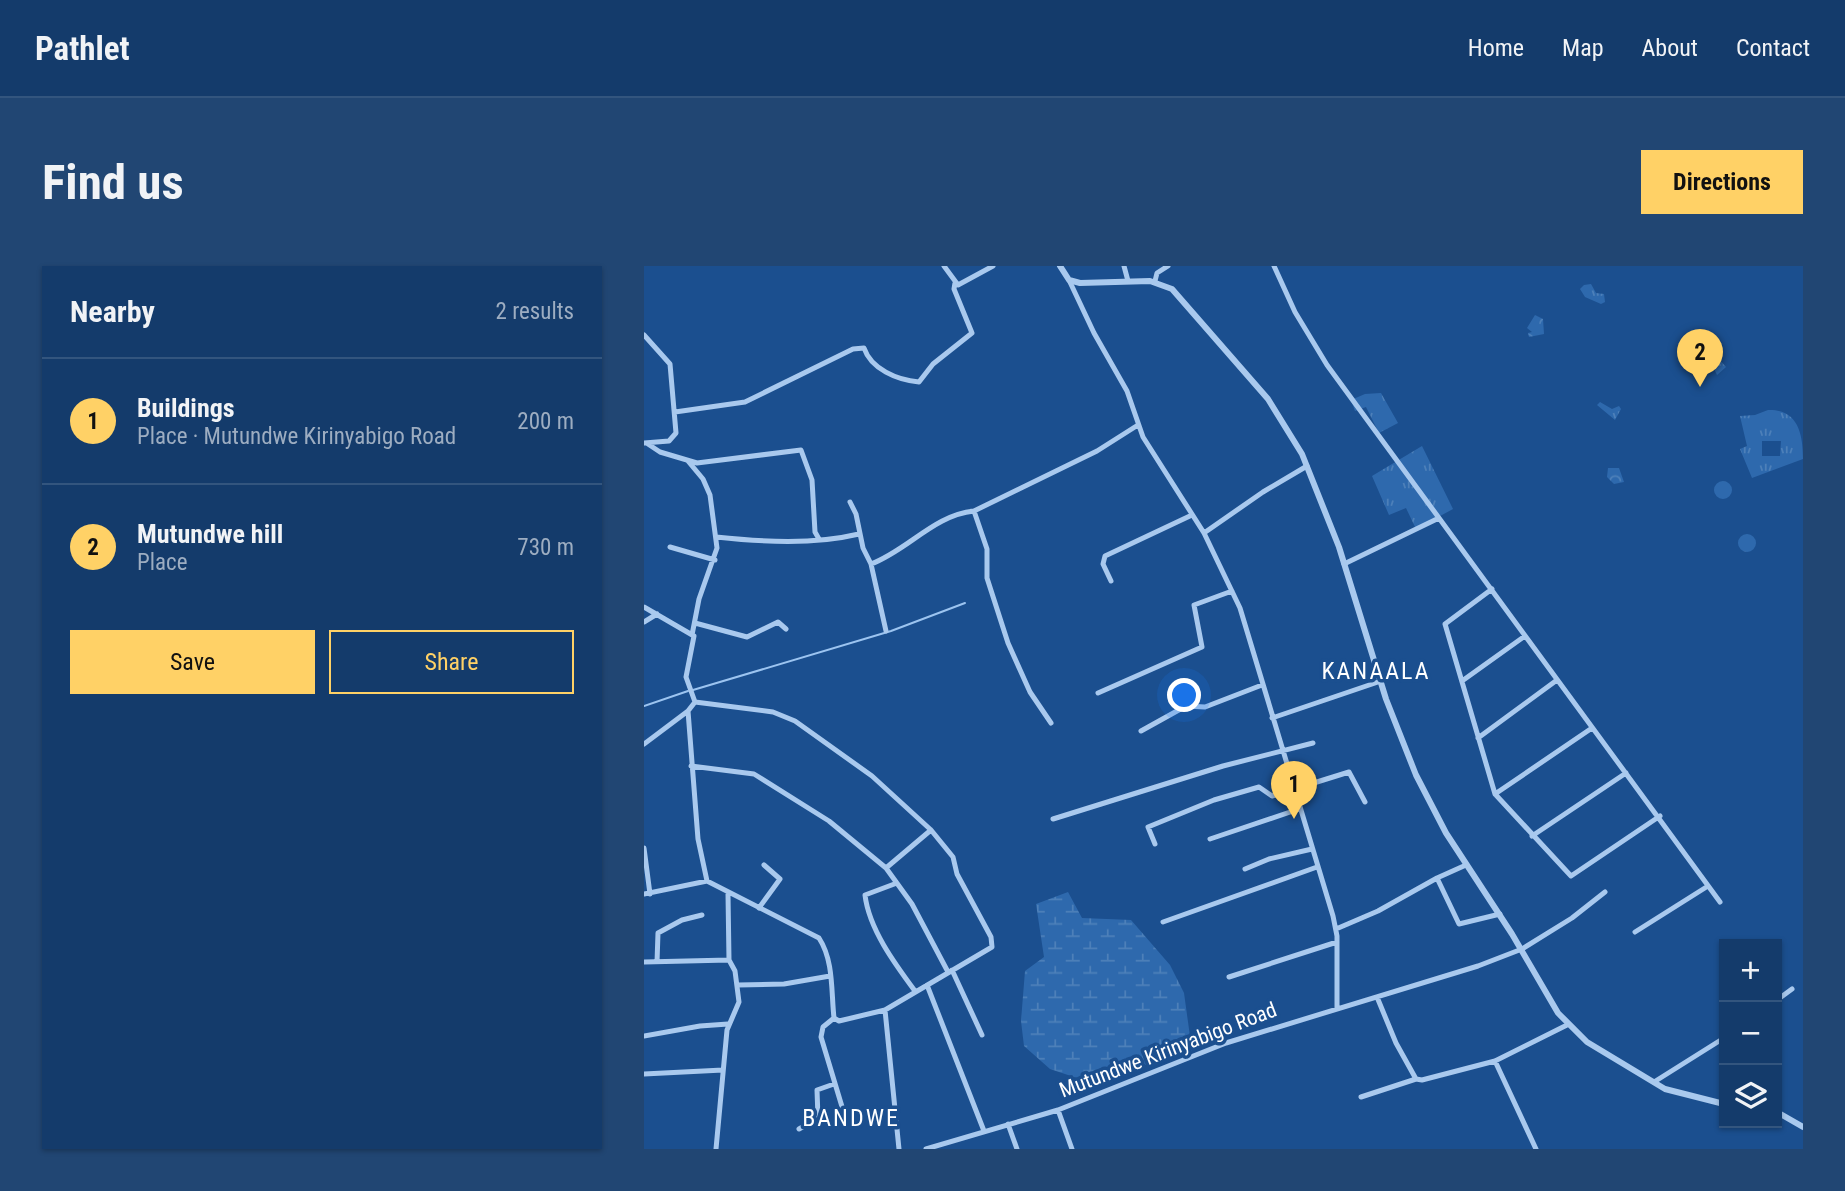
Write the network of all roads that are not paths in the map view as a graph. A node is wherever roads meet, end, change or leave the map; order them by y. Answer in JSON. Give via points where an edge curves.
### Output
{"nodes":[{"id":1,"x":944,"y":266,"type":"edge"},
{"id":2,"x":993,"y":266,"type":"edge"},
{"id":3,"x":1060,"y":266,"type":"edge"},
{"id":4,"x":1124,"y":266,"type":"edge"},
{"id":5,"x":1168,"y":266,"type":"edge"},
{"id":6,"x":1274,"y":266,"type":"edge"},
{"id":7,"x":1069,"y":280,"type":"junction"},
{"id":8,"x":1128,"y":281,"type":"junction"},
{"id":9,"x":1155,"y":281,"type":"junction"},
{"id":10,"x":955,"y":283,"type":"junction"},
{"id":11,"x":644,"y":335,"type":"edge"},
{"id":12,"x":651,"y":342,"type":"junction"},
{"id":13,"x":644,"y":343,"type":"edge"},
{"id":14,"x":675,"y":412,"type":"junction"},
{"id":15,"x":1139,"y":425,"type":"junction"},
{"id":16,"x":646,"y":444,"type":"edge"},
{"id":17,"x":688,"y":461,"type":"junction"},
{"id":18,"x":1307,"y":466,"type":"junction"},
{"id":19,"x":850,"y":502,"type":"dead end"},
{"id":20,"x":974,"y":511,"type":"junction"},
{"id":21,"x":1192,"y":515,"type":"junction"},
{"id":22,"x":1439,"y":518,"type":"junction"},
{"id":23,"x":1204,"y":533,"type":"junction"},
{"id":24,"x":859,"y":534,"type":"junction"},
{"id":25,"x":716,"y":537,"type":"junction"},
{"id":26,"x":819,"y":539,"type":"junction"},
{"id":27,"x":670,"y":547,"type":"dead end"},
{"id":28,"x":715,"y":560,"type":"junction"},
{"id":29,"x":871,"y":564,"type":"junction"},
{"id":30,"x":1344,"y":564,"type":"junction"},
{"id":31,"x":1111,"y":581,"type":"dead end"},
{"id":32,"x":1492,"y":589,"type":"junction"},
{"id":33,"x":1232,"y":591,"type":"junction"},
{"id":34,"x":644,"y":607,"type":"edge"},
{"id":35,"x":657,"y":614,"type":"junction"},
{"id":36,"x":644,"y":622,"type":"edge"},
{"id":37,"x":695,"y":623,"type":"junction"},
{"id":38,"x":786,"y":629,"type":"dead end"},
{"id":39,"x":886,"y":631,"type":"dead end"},
{"id":40,"x":692,"y":635,"type":"junction"},
{"id":41,"x":1525,"y":636,"type":"junction"},
{"id":42,"x":1557,"y":680,"type":"junction"},
{"id":43,"x":1381,"y":681,"type":"junction"},
{"id":44,"x":1462,"y":681,"type":"junction"},
{"id":45,"x":1262,"y":685,"type":"junction"},
{"id":46,"x":1098,"y":693,"type":"dead end"},
{"id":47,"x":695,"y":702,"type":"junction"},
{"id":48,"x":688,"y":711,"type":"junction"},
{"id":49,"x":1272,"y":718,"type":"junction"},
{"id":50,"x":1051,"y":723,"type":"dead end"},
{"id":51,"x":1592,"y":728,"type":"junction"},
{"id":52,"x":1141,"y":731,"type":"dead end"},
{"id":53,"x":1478,"y":738,"type":"junction"},
{"id":54,"x":1313,"y":743,"type":"dead end"},
{"id":55,"x":644,"y":744,"type":"edge"},
{"id":56,"x":1282,"y":751,"type":"junction"},
{"id":57,"x":691,"y":766,"type":"junction"},
{"id":58,"x":1626,"y":773,"type":"junction"},
{"id":59,"x":1294,"y":790,"type":"junction"},
{"id":60,"x":1495,"y":794,"type":"junction"},
{"id":61,"x":1365,"y":802,"type":"dead end"},
{"id":62,"x":1299,"y":809,"type":"junction"},
{"id":63,"x":1660,"y":816,"type":"junction"},
{"id":64,"x":1053,"y":819,"type":"dead end"},
{"id":65,"x":932,"y":830,"type":"junction"},
{"id":66,"x":1532,"y":836,"type":"junction"},
{"id":67,"x":1210,"y":839,"type":"dead end"},
{"id":68,"x":1155,"y":844,"type":"dead end"},
{"id":69,"x":644,"y":848,"type":"edge"},
{"id":70,"x":1312,"y":849,"type":"junction"},
{"id":71,"x":1466,"y":865,"type":"junction"},
{"id":72,"x":764,"y":866,"type":"dead end"},
{"id":73,"x":1317,"y":867,"type":"junction"},
{"id":74,"x":886,"y":868,"type":"junction"},
{"id":75,"x":1245,"y":869,"type":"dead end"},
{"id":76,"x":1437,"y":878,"type":"junction"},
{"id":77,"x":707,"y":881,"type":"junction"},
{"id":78,"x":897,"y":883,"type":"junction"},
{"id":79,"x":1708,"y":886,"type":"junction"},
{"id":80,"x":1605,"y":892,"type":"dead end"},
{"id":81,"x":647,"y":894,"type":"edge"},
{"id":82,"x":728,"y":894,"type":"junction"},
{"id":83,"x":1720,"y":902,"type":"dead end"},
{"id":84,"x":759,"y":908,"type":"junction"},
{"id":85,"x":1500,"y":914,"type":"junction"},
{"id":86,"x":702,"y":915,"type":"dead end"},
{"id":87,"x":1163,"y":922,"type":"dead end"},
{"id":88,"x":1336,"y":929,"type":"junction"},
{"id":89,"x":1635,"y":932,"type":"dead end"},
{"id":90,"x":1337,"y":942,"type":"junction"},
{"id":91,"x":1522,"y":949,"type":"junction"},
{"id":92,"x":729,"y":960,"type":"junction"},
{"id":93,"x":644,"y":962,"type":"edge"},
{"id":94,"x":657,"y":962,"type":"junction"},
{"id":95,"x":950,"y":971,"type":"junction"},
{"id":96,"x":830,"y":976,"type":"junction"},
{"id":97,"x":1229,"y":977,"type":"dead end"},
{"id":98,"x":738,"y":985,"type":"junction"},
{"id":99,"x":927,"y":985,"type":"junction"},
{"id":100,"x":1792,"y":989,"type":"dead end"},
{"id":101,"x":915,"y":991,"type":"junction"},
{"id":102,"x":1782,"y":996,"type":"edge"},
{"id":103,"x":1377,"y":997,"type":"junction"},
{"id":104,"x":1337,"y":1009,"type":"junction"},
{"id":105,"x":885,"y":1010,"type":"junction"},
{"id":106,"x":834,"y":1018,"type":"junction"},
{"id":107,"x":728,"y":1024,"type":"junction"},
{"id":108,"x":1567,"y":1025,"type":"junction"},
{"id":109,"x":982,"y":1035,"type":"dead end"},
{"id":110,"x":644,"y":1036,"type":"edge"},
{"id":111,"x":1719,"y":1041,"type":"edge"},
{"id":112,"x":1495,"y":1060,"type":"junction"},
{"id":113,"x":723,"y":1070,"type":"junction"},
{"id":114,"x":644,"y":1074,"type":"edge"},
{"id":115,"x":1416,"y":1079,"type":"junction"},
{"id":116,"x":1654,"y":1082,"type":"junction"},
{"id":117,"x":834,"y":1084,"type":"junction"},
{"id":118,"x":1360,"y":1097,"type":"dead end"},
{"id":119,"x":1719,"y":1103,"type":"edge"},
{"id":120,"x":843,"y":1110,"type":"dead end"},
{"id":121,"x":1058,"y":1110,"type":"junction"},
{"id":122,"x":1782,"y":1115,"type":"edge"},
{"id":123,"x":1008,"y":1124,"type":"junction"},
{"id":124,"x":1803,"y":1127,"type":"edge"},
{"id":125,"x":799,"y":1129,"type":"dead end"},
{"id":126,"x":984,"y":1131,"type":"junction"},
{"id":127,"x":955,"y":1140,"type":"junction"},
{"id":128,"x":716,"y":1149,"type":"edge"},
{"id":129,"x":899,"y":1149,"type":"edge"},
{"id":130,"x":926,"y":1149,"type":"edge"},
{"id":131,"x":958,"y":1149,"type":"edge"},
{"id":132,"x":1017,"y":1149,"type":"edge"},
{"id":133,"x":1072,"y":1149,"type":"edge"},
{"id":134,"x":1536,"y":1149,"type":"edge"}],
"edges":[{"from":1,"to":10,"type":"street"},
{"from":2,"to":10,"type":"street","via":[[963,284]]},
{"from":3,"to":7,"type":"street"},
{"from":4,"to":8,"type":"street"},
{"from":5,"to":9,"type":"street","via":[[1157,273]]},
{"from":6,"to":22,"type":"street","via":[[1327,365]]},
{"from":7,"to":8,"type":"street"},
{"from":7,"to":15,"type":"street","via":[[1127,391]]},
{"from":8,"to":9,"type":"street"},
{"from":9,"to":18,"type":"street","via":[[1172,289],[1268,399]]},
{"from":10,"to":14,"type":"street","via":[[972,333],[933,364],[919,382],[879,369],[864,348],[853,349],[745,402]]},
{"from":11,"to":12,"type":"street"},
{"from":12,"to":13,"type":"street"},
{"from":12,"to":14,"type":"street","via":[[670,364]]},
{"from":14,"to":16,"type":"street","via":[[674,439]]},
{"from":15,"to":20,"type":"street"},
{"from":15,"to":21,"type":"street"},
{"from":16,"to":17,"type":"street"},
{"from":17,"to":25,"type":"street","via":[[710,495]]},
{"from":17,"to":26,"type":"street","via":[[801,450],[812,480]]},
{"from":18,"to":23,"type":"street"},
{"from":18,"to":30,"type":"street"},
{"from":19,"to":24,"type":"street"},
{"from":20,"to":29,"type":"street","via":[[955,513],[892,556]]},
{"from":20,"to":50,"type":"street","via":[[987,550],[987,578],[1008,643],[1030,692]]},
{"from":21,"to":23,"type":"street"},
{"from":21,"to":31,"type":"street","via":[[1105,556],[1103,564]]},
{"from":22,"to":30,"type":"street"},
{"from":22,"to":32,"type":"street"},
{"from":23,"to":33,"type":"street"},
{"from":24,"to":26,"type":"street"},
{"from":24,"to":29,"type":"street"},
{"from":25,"to":26,"type":"street"},
{"from":25,"to":28,"type":"street"},
{"from":27,"to":28,"type":"street"},
{"from":28,"to":37,"type":"street"},
{"from":29,"to":39,"type":"street"},
{"from":30,"to":43,"type":"street"},
{"from":32,"to":41,"type":"street"},
{"from":32,"to":44,"type":"street","via":[[1445,624]]},
{"from":33,"to":45,"type":"street"},
{"from":33,"to":46,"type":"street","via":[[1194,607],[1202,647]]},
{"from":34,"to":35,"type":"street"},
{"from":35,"to":36,"type":"street"},
{"from":35,"to":40,"type":"street"},
{"from":37,"to":38,"type":"street","via":[[741,637],[778,622]]},
{"from":37,"to":40,"type":"street"},
{"from":40,"to":47,"type":"street","via":[[686,677]]},
{"from":41,"to":42,"type":"street"},
{"from":41,"to":44,"type":"street"},
{"from":42,"to":51,"type":"street"},
{"from":42,"to":53,"type":"street"},
{"from":43,"to":49,"type":"street"},
{"from":43,"to":71,"type":"street","via":[[1416,775]]},
{"from":44,"to":53,"type":"street"},
{"from":45,"to":49,"type":"street"},
{"from":45,"to":52,"type":"street","via":[[1205,708],[1186,706]]},
{"from":47,"to":48,"type":"street"},
{"from":47,"to":65,"type":"street","via":[[774,712],[795,721],[873,776]]},
{"from":48,"to":55,"type":"street"},
{"from":48,"to":57,"type":"street"},
{"from":49,"to":56,"type":"street"},
{"from":51,"to":58,"type":"street"},
{"from":51,"to":60,"type":"street"},
{"from":53,"to":60,"type":"street"},
{"from":54,"to":56,"type":"street"},
{"from":56,"to":59,"type":"street"},
{"from":56,"to":64,"type":"street"},
{"from":57,"to":74,"type":"street","via":[[764,779],[816,811]]},
{"from":57,"to":77,"type":"street"},
{"from":58,"to":63,"type":"street"},
{"from":58,"to":66,"type":"street"},
{"from":59,"to":61,"type":"street","via":[[1349,772]]},
{"from":59,"to":62,"type":"street"},
{"from":59,"to":68,"type":"street","via":[[1269,795],[1259,787],[1193,807],[1148,827]]},
{"from":60,"to":66,"type":"street"},
{"from":62,"to":67,"type":"street"},
{"from":62,"to":70,"type":"street"},
{"from":63,"to":66,"type":"street","via":[[1574,876]]},
{"from":63,"to":79,"type":"street"},
{"from":65,"to":74,"type":"street"},
{"from":65,"to":95,"type":"street","via":[[953,857],[957,874],[993,943]]},
{"from":69,"to":81,"type":"street"},
{"from":70,"to":73,"type":"street"},
{"from":70,"to":75,"type":"street"},
{"from":71,"to":76,"type":"street"},
{"from":71,"to":85,"type":"street"},
{"from":72,"to":84,"type":"street","via":[[780,879]]},
{"from":73,"to":87,"type":"street"},
{"from":73,"to":88,"type":"street"},
{"from":74,"to":78,"type":"street"},
{"from":76,"to":85,"type":"street","via":[[1460,925]]},
{"from":76,"to":88,"type":"street"},
{"from":77,"to":81,"type":"street"},
{"from":77,"to":82,"type":"street"},
{"from":78,"to":95,"type":"street"},
{"from":78,"to":101,"type":"street","via":[[865,895],[866,905]]},
{"from":79,"to":83,"type":"street"},
{"from":79,"to":89,"type":"street"},
{"from":80,"to":91,"type":"street","name":"Mutundwe Kirinyabigo Road"},
{"from":82,"to":84,"type":"street"},
{"from":82,"to":92,"type":"street"},
{"from":84,"to":96,"type":"street","via":[[818,938],[825,947]]},
{"from":85,"to":91,"type":"street"},
{"from":86,"to":94,"type":"street","via":[[658,933]]},
{"from":88,"to":90,"type":"street"},
{"from":90,"to":97,"type":"street"},
{"from":90,"to":104,"type":"street"},
{"from":91,"to":103,"type":"street","name":"Mutundwe Kirinyabigo Road"},
{"from":91,"to":108,"type":"street"},
{"from":92,"to":94,"type":"street"},
{"from":92,"to":98,"type":"street"},
{"from":93,"to":94,"type":"street"},
{"from":95,"to":99,"type":"street"},
{"from":95,"to":109,"type":"street"},
{"from":96,"to":98,"type":"street"},
{"from":96,"to":106,"type":"street"},
{"from":98,"to":107,"type":"street","via":[[739,1002]]},
{"from":99,"to":101,"type":"street"},
{"from":99,"to":126,"type":"street"},
{"from":100,"to":102,"type":"street"},
{"from":101,"to":105,"type":"street"},
{"from":103,"to":104,"type":"street","name":"Mutundwe Kirinyabigo Road"},
{"from":103,"to":115,"type":"street"},
{"from":104,"to":121,"type":"street","name":"Mutundwe Kirinyabigo Road","via":[[1226,1043]]},
{"from":105,"to":106,"type":"street","via":[[853,1020]]},
{"from":105,"to":129,"type":"street"},
{"from":106,"to":117,"type":"street","via":[[823,1027],[821,1037]]},
{"from":107,"to":110,"type":"street"},
{"from":107,"to":113,"type":"street"},
{"from":108,"to":112,"type":"street"},
{"from":108,"to":116,"type":"street"},
{"from":111,"to":116,"type":"street"},
{"from":112,"to":115,"type":"street"},
{"from":112,"to":134,"type":"street"},
{"from":113,"to":114,"type":"street"},
{"from":113,"to":128,"type":"street"},
{"from":115,"to":118,"type":"street"},
{"from":116,"to":119,"type":"street","via":[[1674,1093]]},
{"from":117,"to":120,"type":"street"},
{"from":117,"to":125,"type":"street","via":[[817,1090],[818,1118]]},
{"from":121,"to":123,"type":"street","name":"Mutundwe Kirinyabigo Road"},
{"from":121,"to":133,"type":"street"},
{"from":122,"to":124,"type":"street"},
{"from":123,"to":126,"type":"street","name":"Mutundwe Kirinyabigo Road"},
{"from":123,"to":132,"type":"street"},
{"from":126,"to":127,"type":"street","name":"Mutundwe Kirinyabigo Road"},
{"from":127,"to":130,"type":"street","name":"Mutundwe Kirinyabigo Road"},
{"from":127,"to":131,"type":"street"}]}
